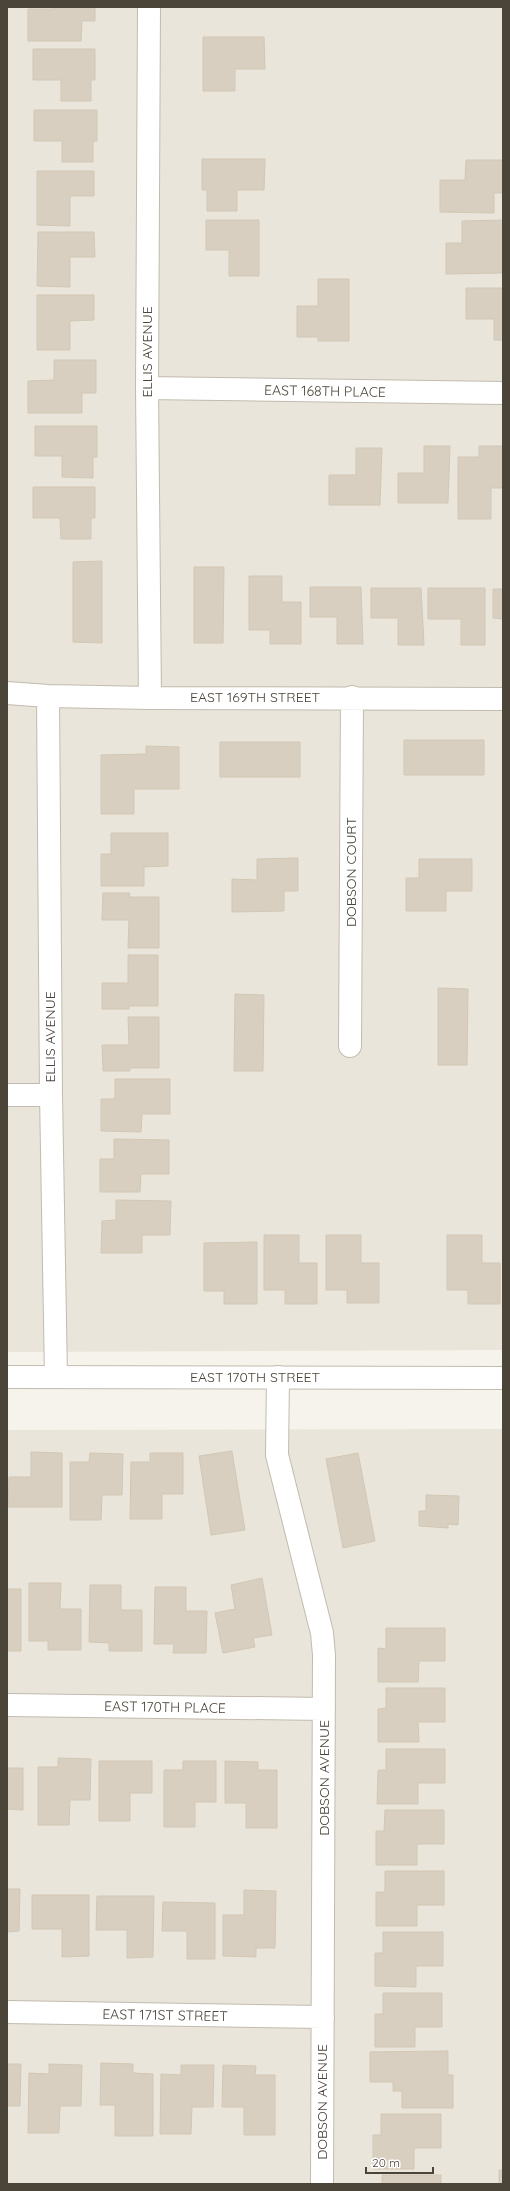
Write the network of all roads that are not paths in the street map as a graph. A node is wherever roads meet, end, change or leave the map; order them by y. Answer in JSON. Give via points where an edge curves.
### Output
{"nodes":[{"id":1,"x":149,"y":7,"type":"edge"},
{"id":2,"x":147,"y":388,"type":"junction"},
{"id":3,"x":503,"y":393,"type":"edge"},
{"id":4,"x":7,"y":693,"type":"edge"},
{"id":5,"x":48,"y":696,"type":"junction"},
{"id":6,"x":352,"y":697,"type":"junction"},
{"id":7,"x":150,"y":698,"type":"junction"},
{"id":8,"x":503,"y":699,"type":"edge"},
{"id":9,"x":350,"y":1046,"type":"dead end"},
{"id":10,"x":7,"y":1095,"type":"edge"},
{"id":11,"x":51,"y":1095,"type":"junction"},
{"id":12,"x":7,"y":1377,"type":"edge"},
{"id":13,"x":56,"y":1377,"type":"junction"},
{"id":14,"x":278,"y":1377,"type":"junction"},
{"id":15,"x":503,"y":1378,"type":"edge"},
{"id":16,"x":7,"y":1704,"type":"edge"},
{"id":17,"x":324,"y":1709,"type":"junction"},
{"id":18,"x":7,"y":2012,"type":"edge"},
{"id":19,"x":323,"y":2017,"type":"junction"},
{"id":20,"x":322,"y":2184,"type":"edge"}],
"edges":[{"from":1,"to":2,"type":"street","name":"ELLIS AVENUE"},
{"from":2,"to":3,"type":"street","name":"EAST 168TH PLACE"},
{"from":2,"to":7,"type":"street","name":"ELLIS AVENUE"},
{"from":4,"to":5,"type":"street","name":"EAST 169TH STREET"},
{"from":5,"to":7,"type":"street","name":"EAST 169TH STREET"},
{"from":5,"to":11,"type":"street","name":"ELLIS AVENUE"},
{"from":6,"to":7,"type":"street","name":"EAST 169TH STREET"},
{"from":6,"to":8,"type":"street","name":"EAST 169TH STREET"},
{"from":6,"to":9,"type":"street","name":"DOBSON COURT"},
{"from":10,"to":11,"type":"street"},
{"from":11,"to":13,"type":"street","name":"ELLIS AVENUE"},
{"from":12,"to":13,"type":"street","name":"EAST 170TH STREET"},
{"from":13,"to":14,"type":"street","name":"EAST 170TH STREET"},
{"from":14,"to":15,"type":"street","name":"EAST 170TH STREET"},
{"from":14,"to":17,"type":"street","name":"DOBSON AVENUE","via":[[277,1455],[322,1633]]},
{"from":16,"to":17,"type":"street","name":"EAST 170TH PLACE"},
{"from":17,"to":19,"type":"street","name":"DOBSON AVENUE"},
{"from":18,"to":19,"type":"street","name":"EAST 171ST STREET"},
{"from":19,"to":20,"type":"street","name":"DOBSON AVENUE"}]}
